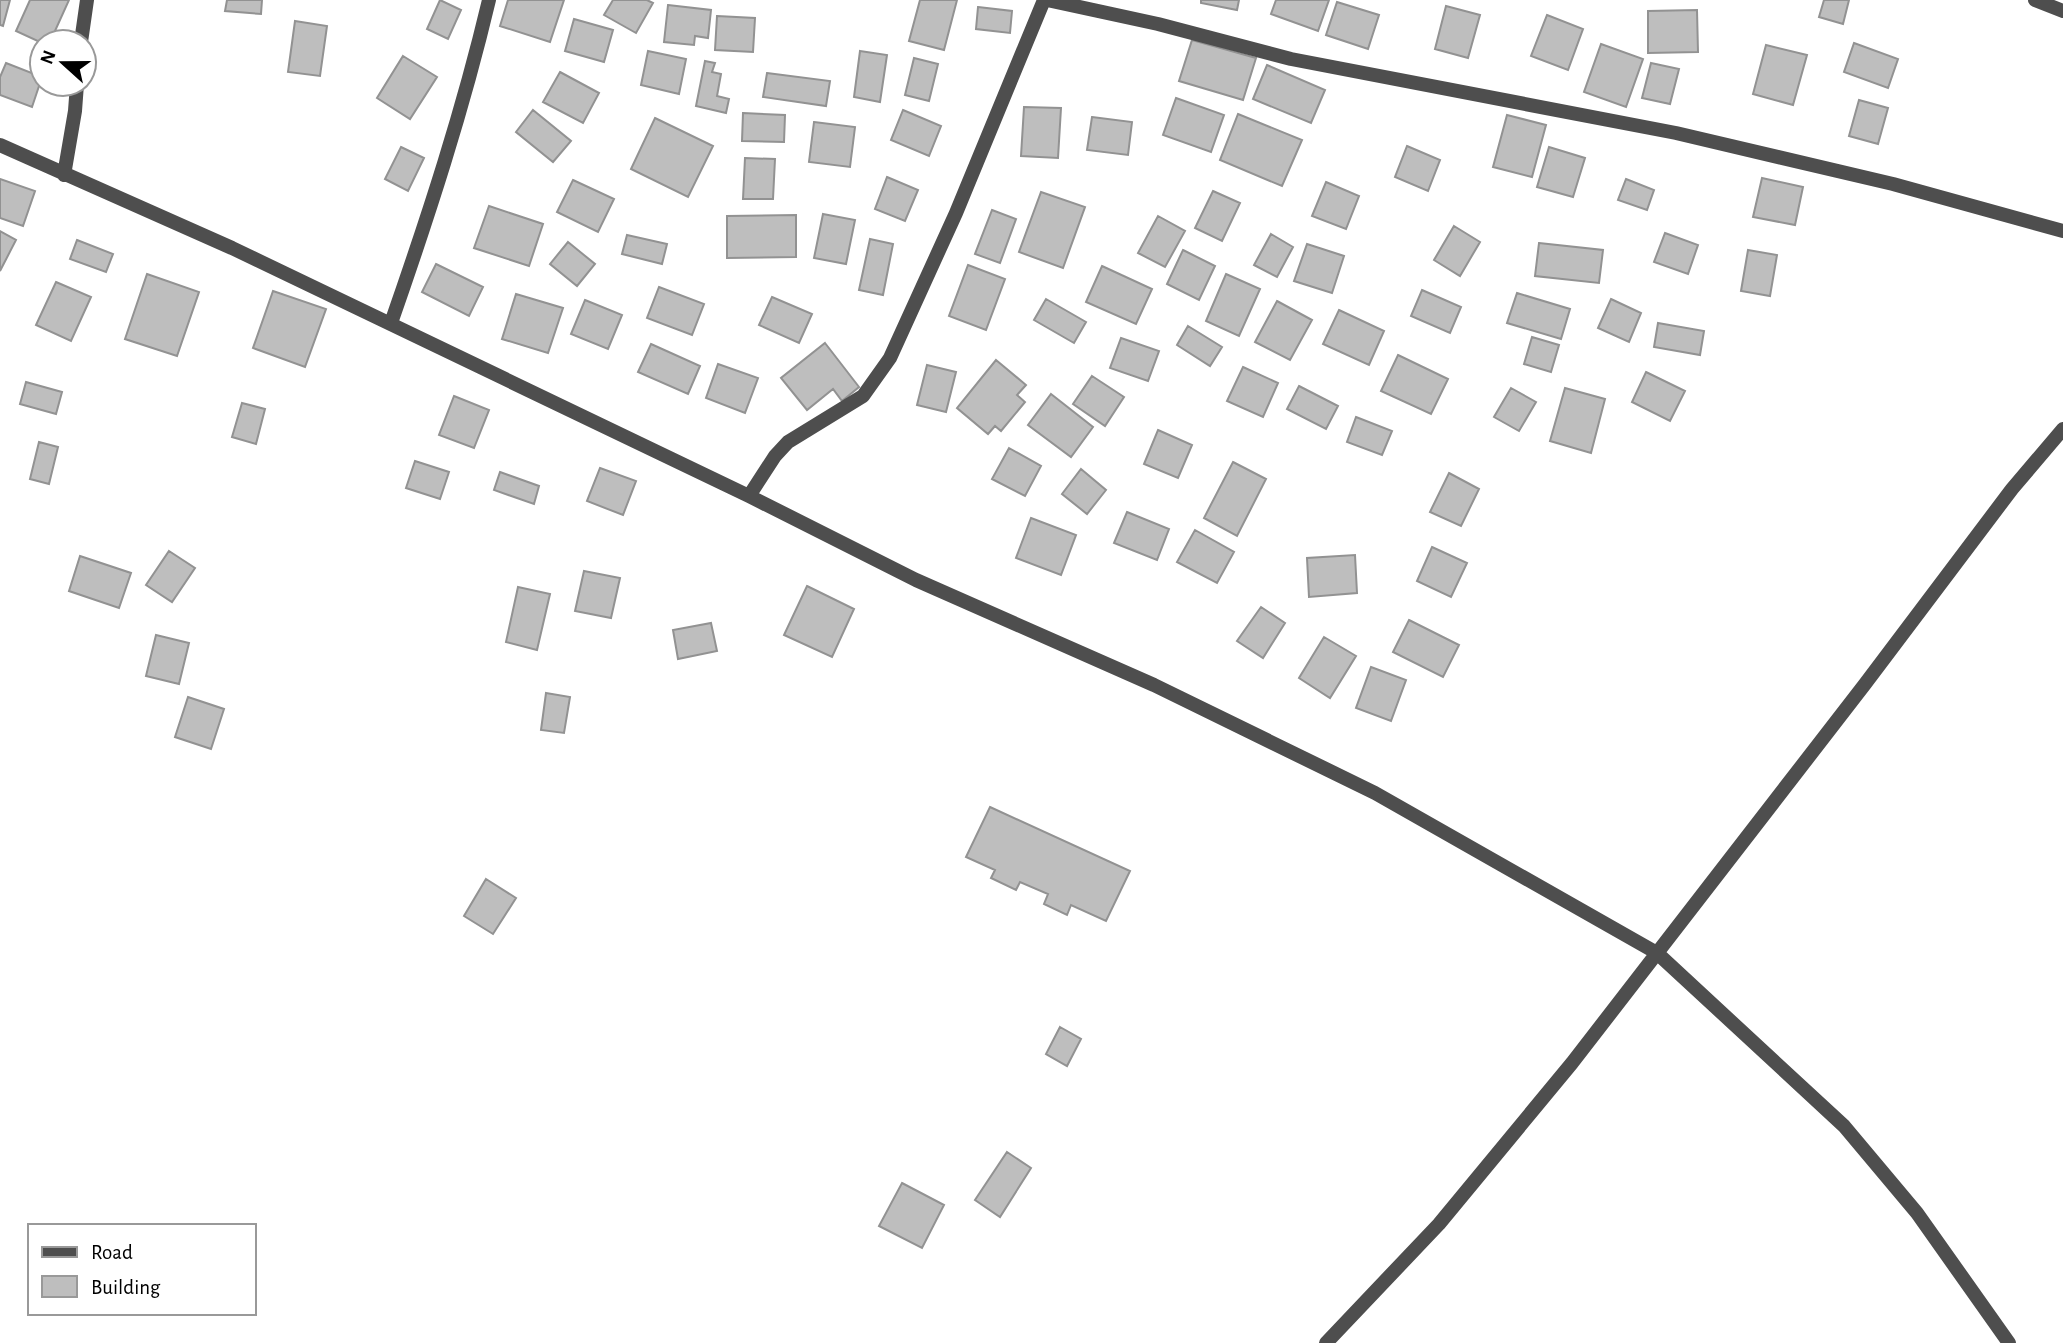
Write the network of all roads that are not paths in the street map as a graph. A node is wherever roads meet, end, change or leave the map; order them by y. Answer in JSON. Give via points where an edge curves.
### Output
{"nodes":[{"id":1,"x":88,"y":0,"type":"edge"},
{"id":2,"x":489,"y":0,"type":"edge"},
{"id":3,"x":1045,"y":0,"type":"edge"},
{"id":4,"x":2035,"y":0,"type":"edge"},
{"id":5,"x":2063,"y":11,"type":"edge"},
{"id":6,"x":83,"y":28,"type":"edge"},
{"id":7,"x":76,"y":98,"type":"edge"},
{"id":8,"x":0,"y":145,"type":"edge"},
{"id":9,"x":64,"y":175,"type":"junction"},
{"id":10,"x":2063,"y":231,"type":"edge"},
{"id":11,"x":391,"y":323,"type":"junction"},
{"id":12,"x":2063,"y":429,"type":"edge"},
{"id":13,"x":750,"y":496,"type":"junction"},
{"id":14,"x":1657,"y":953,"type":"junction"},
{"id":15,"x":1326,"y":1343,"type":"edge"},
{"id":16,"x":2009,"y":1343,"type":"edge"}],
"edges":[{"from":1,"to":6,"type":"street"},
{"from":2,"to":11,"type":"street","via":[[431,208]]},
{"from":3,"to":10,"type":"street","via":[[1291,58],[1676,133],[1893,184]]},
{"from":3,"to":13,"type":"street","via":[[890,358],[863,396],[788,442]]},
{"from":4,"to":5,"type":"street"},
{"from":7,"to":9,"type":"street"},
{"from":8,"to":9,"type":"street"},
{"from":9,"to":11,"type":"street"},
{"from":11,"to":13,"type":"street"},
{"from":12,"to":14,"type":"street","via":[[2012,489]]},
{"from":13,"to":14,"type":"street","via":[[916,580],[1154,685],[1375,793]]},
{"from":14,"to":15,"type":"street","via":[[1439,1224]]},
{"from":14,"to":16,"type":"street","via":[[1844,1126],[1917,1213]]}]}
